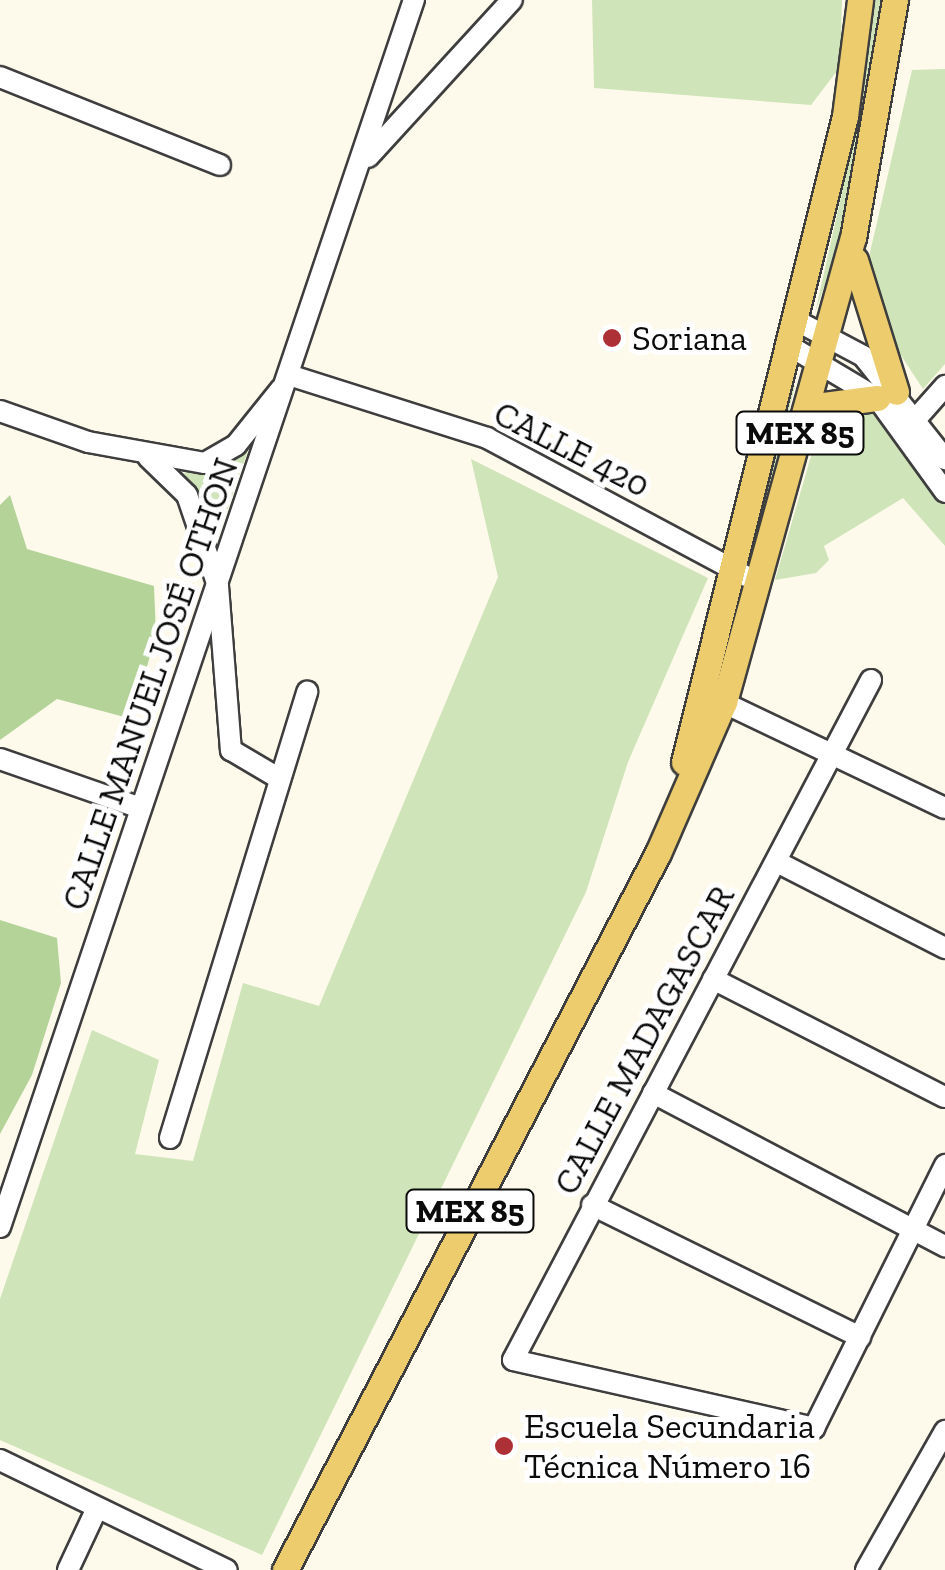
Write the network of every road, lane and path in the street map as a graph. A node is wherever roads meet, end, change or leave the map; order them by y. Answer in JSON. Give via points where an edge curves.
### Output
{"nodes":[{"id":1,"x":414,"y":0,"type":"edge"},
{"id":2,"x":512,"y":0,"type":"edge"},
{"id":3,"x":860,"y":0,"type":"edge"},
{"id":4,"x":895,"y":0,"type":"edge"},
{"id":5,"x":0,"y":77,"type":"edge"},
{"id":6,"x":363,"y":162,"type":"junction"},
{"id":7,"x":220,"y":165,"type":"dead end"},
{"id":8,"x":853,"y":238,"type":"junction"},
{"id":9,"x":792,"y":333,"type":"junction"},
{"id":10,"x":823,"y":347,"type":"junction"},
{"id":11,"x":292,"y":376,"type":"junction"},
{"id":12,"x":945,"y":386,"type":"edge"},
{"id":13,"x":887,"y":395,"type":"junction"},
{"id":14,"x":0,"y":411,"type":"edge"},
{"id":15,"x":914,"y":421,"type":"junction"},
{"id":16,"x":800,"y":432,"type":"junction"},
{"id":17,"x":148,"y":456,"type":"junction"},
{"id":18,"x":945,"y":459,"type":"edge"},
{"id":19,"x":945,"y":492,"type":"edge"},
{"id":20,"x":733,"y":569,"type":"junction"},
{"id":21,"x":756,"y":584,"type":"junction"},
{"id":22,"x":218,"y":586,"type":"junction"},
{"id":23,"x":871,"y":680,"type":"dead end"},
{"id":24,"x":307,"y":692,"type":"dead end"},
{"id":25,"x":714,"y":698,"type":"junction"},
{"id":26,"x":834,"y":752,"type":"junction"},
{"id":27,"x":0,"y":759,"type":"edge"},
{"id":28,"x":280,"y":779,"type":"junction"},
{"id":29,"x":142,"y":808,"type":"junction"},
{"id":30,"x":945,"y":808,"type":"edge"},
{"id":31,"x":776,"y":862,"type":"junction"},
{"id":32,"x":945,"y":948,"type":"edge"},
{"id":33,"x":713,"y":979,"type":"junction"},
{"id":34,"x":653,"y":1093,"type":"junction"},
{"id":35,"x":945,"y":1097,"type":"edge"},
{"id":36,"x":170,"y":1138,"type":"dead end"},
{"id":37,"x":945,"y":1165,"type":"edge"},
{"id":38,"x":592,"y":1204,"type":"junction"},
{"id":39,"x":915,"y":1222,"type":"junction"},
{"id":40,"x":0,"y":1227,"type":"edge"},
{"id":41,"x":945,"y":1246,"type":"edge"},
{"id":42,"x":860,"y":1336,"type":"junction"},
{"id":43,"x":945,"y":1432,"type":"edge"},
{"id":44,"x":0,"y":1460,"type":"edge"},
{"id":45,"x":97,"y":1508,"type":"junction"},
{"id":46,"x":68,"y":1570,"type":"edge"},
{"id":47,"x":227,"y":1570,"type":"edge"},
{"id":48,"x":284,"y":1570,"type":"edge"},
{"id":49,"x":866,"y":1570,"type":"edge"}],
"edges":[{"from":1,"to":6,"type":"street","name":"CALLE MANUEL JOSÉ OTHON"},
{"from":2,"to":6,"type":"street"},
{"from":3,"to":9,"type":"main road","number":"MEX 85","via":[[845,116]]},
{"from":4,"to":8,"type":"main road","number":"MEX 85"},
{"from":5,"to":7,"type":"street"},
{"from":6,"to":11,"type":"street","name":"CALLE MANUEL JOSÉ OTHON"},
{"from":8,"to":10,"type":"main road","number":"MEX 85"},
{"from":8,"to":13,"type":"main road","via":[[857,290]]},
{"from":9,"to":10,"type":"street"},
{"from":9,"to":20,"type":"main road","number":"MEX 85"},
{"from":10,"to":13,"type":"street"},
{"from":10,"to":16,"type":"main road","number":"MEX 85"},
{"from":11,"to":17,"type":"street","via":[[205,463]]},
{"from":11,"to":20,"type":"street","name":"CALLE 420","via":[[487,438]]},
{"from":11,"to":22,"type":"street","name":"CALLE MANUEL JOSÉ OTHON"},
{"from":12,"to":15,"type":"street"},
{"from":13,"to":15,"type":"street"},
{"from":13,"to":16,"type":"main road","via":[[816,406]]},
{"from":13,"to":19,"type":"street"},
{"from":14,"to":17,"type":"street"},
{"from":15,"to":18,"type":"street"},
{"from":16,"to":21,"type":"main road","number":"MEX 85"},
{"from":17,"to":22,"type":"street","via":[[187,495]]},
{"from":20,"to":21,"type":"street","name":"CALLE 420"},
{"from":20,"to":25,"type":"main road","number":"MEX 85"},
{"from":21,"to":25,"type":"main road","number":"MEX 85"},
{"from":22,"to":28,"type":"street","via":[[231,750]]},
{"from":22,"to":29,"type":"street","name":"CALLE MANUEL JOSÉ OTHON"},
{"from":23,"to":26,"type":"street","name":"CALLE MADAGASCAR"},
{"from":24,"to":28,"type":"street"},
{"from":25,"to":26,"type":"street"},
{"from":25,"to":48,"type":"main road","number":"MEX 85","via":[[658,853]]},
{"from":26,"to":30,"type":"street"},
{"from":26,"to":31,"type":"street","name":"CALLE MADAGASCAR"},
{"from":27,"to":29,"type":"street"},
{"from":28,"to":36,"type":"street"},
{"from":29,"to":40,"type":"street","name":"CALLE MANUEL JOSÉ OTHON"},
{"from":31,"to":32,"type":"street"},
{"from":31,"to":33,"type":"street","name":"CALLE MADAGASCAR"},
{"from":33,"to":34,"type":"street","name":"CALLE MADAGASCAR"},
{"from":33,"to":35,"type":"street"},
{"from":34,"to":38,"type":"street","name":"CALLE MADAGASCAR"},
{"from":34,"to":39,"type":"street"},
{"from":37,"to":39,"type":"street"},
{"from":38,"to":42,"type":"street"},
{"from":38,"to":42,"type":"street","name":"CALLE MADAGASCAR","via":[[512,1360],[814,1428]]},
{"from":39,"to":41,"type":"street"},
{"from":39,"to":42,"type":"street"},
{"from":43,"to":49,"type":"street"},
{"from":44,"to":45,"type":"street"},
{"from":45,"to":46,"type":"street"},
{"from":45,"to":47,"type":"street"}]}
